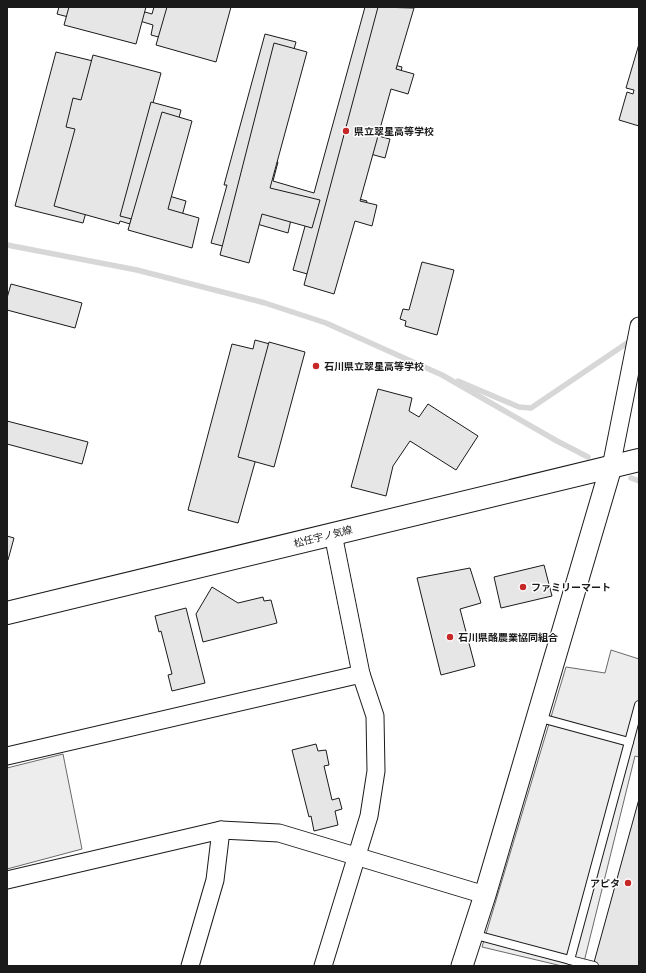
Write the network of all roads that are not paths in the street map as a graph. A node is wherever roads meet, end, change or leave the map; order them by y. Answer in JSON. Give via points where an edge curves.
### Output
{"nodes":[{"id":1,"x":639,"y":326,"type":"edge"},
{"id":2,"x":639,"y":460,"type":"edge"},
{"id":3,"x":610,"y":467,"type":"junction"},
{"id":4,"x":333,"y":534,"type":"junction"},
{"id":5,"x":7,"y":613,"type":"edge"},
{"id":6,"x":361,"y":674,"type":"junction"},
{"id":7,"x":639,"y":704,"type":"edge"},
{"id":8,"x":537,"y":716,"type":"junction"},
{"id":9,"x":629,"y":742,"type":"junction"},
{"id":10,"x":7,"y":756,"type":"edge"},
{"id":11,"x":221,"y":830,"type":"junction"},
{"id":12,"x":356,"y":856,"type":"junction"},
{"id":13,"x":7,"y":880,"type":"edge"},
{"id":14,"x":485,"y":895,"type":"junction"},
{"id":15,"x":472,"y":934,"type":"junction"},
{"id":16,"x":570,"y":960,"type":"junction"},
{"id":17,"x":190,"y":966,"type":"edge"},
{"id":18,"x":323,"y":966,"type":"edge"},
{"id":19,"x":462,"y":966,"type":"edge"},
{"id":20,"x":594,"y":966,"type":"edge"}],
"edges":[{"from":1,"to":3,"type":"street"},
{"from":2,"to":3,"type":"main road","name":"松任宇ノ気線"},
{"from":3,"to":4,"type":"main road","name":"松任宇ノ気線"},
{"from":3,"to":8,"type":"street"},
{"from":4,"to":5,"type":"main road","name":"松任宇ノ気線"},
{"from":4,"to":6,"type":"street"},
{"from":6,"to":10,"type":"street"},
{"from":6,"to":12,"type":"street","via":[[375,716],[376,771],[369,816]]},
{"from":7,"to":9,"type":"lane"},
{"from":8,"to":9,"type":"lane"},
{"from":8,"to":14,"type":"street"},
{"from":9,"to":16,"type":"lane"},
{"from":11,"to":12,"type":"street","via":[[279,833]]},
{"from":11,"to":13,"type":"street"},
{"from":11,"to":17,"type":"street","via":[[215,880]]},
{"from":12,"to":14,"type":"street"},
{"from":12,"to":18,"type":"street"},
{"from":14,"to":15,"type":"street"},
{"from":15,"to":16,"type":"lane"},
{"from":15,"to":19,"type":"street"},
{"from":16,"to":20,"type":"lane"}]}
